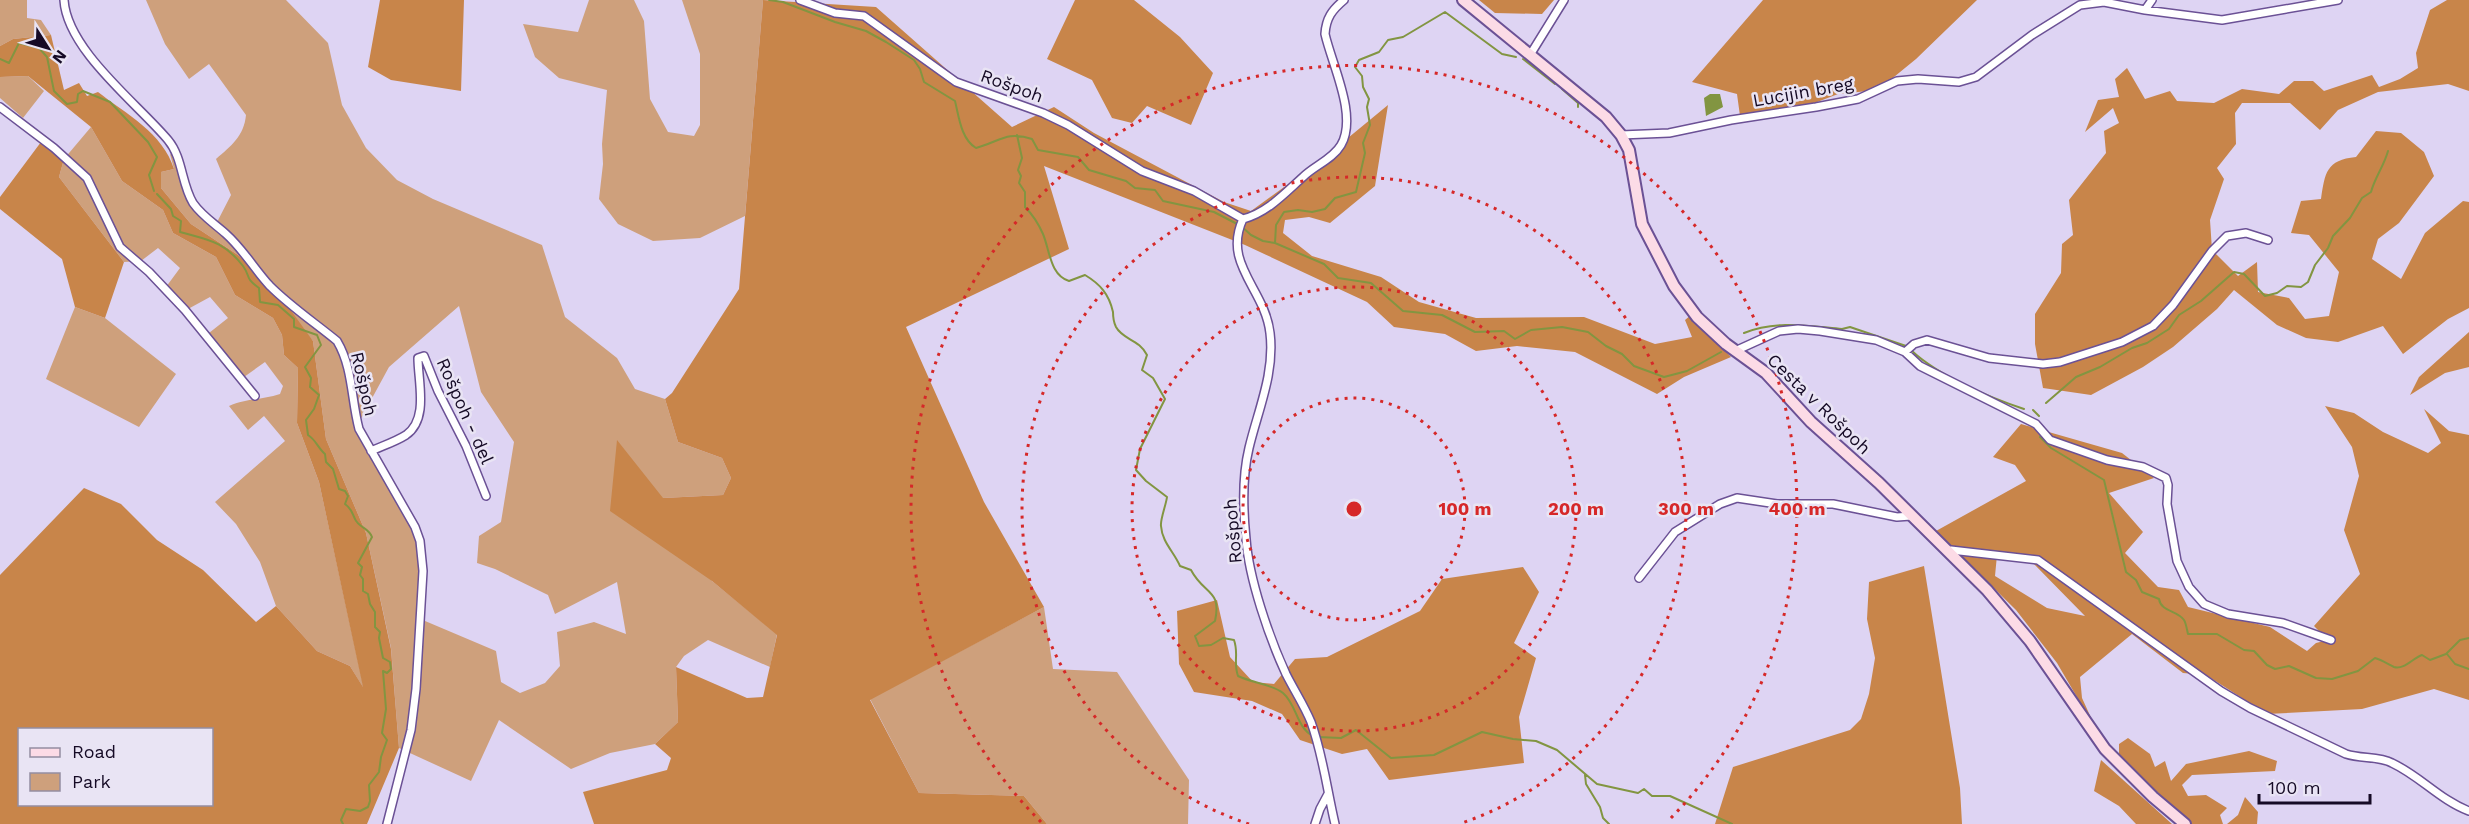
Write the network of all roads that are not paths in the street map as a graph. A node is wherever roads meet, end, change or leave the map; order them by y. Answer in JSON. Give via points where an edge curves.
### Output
{"nodes":[{"id":1,"x":64,"y":0,"type":"edge"},
{"id":2,"x":800,"y":0,"type":"edge"},
{"id":3,"x":1344,"y":0,"type":"edge"},
{"id":4,"x":1463,"y":0,"type":"edge"},
{"id":5,"x":1564,"y":0,"type":"edge"},
{"id":6,"x":2152,"y":0,"type":"edge"},
{"id":7,"x":2338,"y":0,"type":"edge"},
{"id":8,"x":2145,"y":10,"type":"junction"},
{"id":9,"x":1530,"y":55,"type":"junction"},
{"id":10,"x":0,"y":107,"type":"edge"},
{"id":11,"x":1621,"y":135,"type":"junction"},
{"id":12,"x":1241,"y":224,"type":"junction"},
{"id":13,"x":2268,"y":240,"type":"dead end"},
{"id":14,"x":1735,"y":351,"type":"junction"},
{"id":15,"x":1905,"y":352,"type":"junction"},
{"id":16,"x":255,"y":396,"type":"dead end"},
{"id":17,"x":371,"y":451,"type":"junction"},
{"id":18,"x":486,"y":496,"type":"dead end"},
{"id":19,"x":1911,"y":516,"type":"junction"},
{"id":20,"x":1948,"y":552,"type":"junction"},
{"id":21,"x":1639,"y":578,"type":"dead end"},
{"id":22,"x":2331,"y":640,"type":"dead end"},
{"id":23,"x":1328,"y":794,"type":"junction"},
{"id":24,"x":2469,"y":811,"type":"edge"},
{"id":25,"x":387,"y":824,"type":"edge"},
{"id":26,"x":1316,"y":824,"type":"edge"},
{"id":27,"x":1335,"y":824,"type":"edge"},
{"id":28,"x":2185,"y":824,"type":"edge"}],
"edges":[{"from":1,"to":17,"type":"street","name":"Rošpoh","via":[[78,37],[104,74],[170,142],[194,204],[271,286],[336,341],[349,369],[359,429]]},
{"from":2,"to":12,"type":"street","name":"Rošpoh","via":[[835,13],[864,16],[956,81],[1068,125],[1142,171],[1194,191]]},
{"from":3,"to":12,"type":"street","via":[[1326,21],[1325,34],[1347,111],[1347,131],[1341,146],[1270,206]]},
{"from":4,"to":9,"type":"street","name":"Cesta v Rošpoh"},
{"from":5,"to":9,"type":"street"},
{"from":6,"to":8,"type":"street"},
{"from":7,"to":8,"type":"street","name":"Lucijin breg","via":[[2222,20]]},
{"from":8,"to":11,"type":"street","name":"Lucijin breg","via":[[2104,2],[2080,4],[1976,77],[1959,82],[1897,81],[1858,99],[1669,133]]},
{"from":9,"to":11,"type":"street","name":"Cesta v Rošpoh","via":[[1606,117]]},
{"from":10,"to":16,"type":"street","via":[[87,178],[120,247],[185,310]]},
{"from":11,"to":14,"type":"street","name":"Cesta v Rošpoh","via":[[1629,150],[1642,224],[1664,267],[1697,317]]},
{"from":12,"to":23,"type":"street","name":"Rošpoh","via":[[1236,242],[1239,256],[1268,321],[1271,344],[1268,378],[1246,468],[1246,542],[1260,603],[1286,674],[1312,724]]},
{"from":13,"to":15,"type":"street","via":[[2246,233],[2227,236],[2153,326],[2122,342],[2060,362],[1989,358],[1928,340]]},
{"from":14,"to":15,"type":"street","via":[[1779,331],[1798,329],[1868,338]]},
{"from":14,"to":19,"type":"street","name":"Cesta v Rošpoh","via":[[1763,370],[1811,422]]},
{"from":15,"to":22,"type":"street","via":[[1920,366],[2036,424],[2050,440],[2107,460],[2143,467],[2166,478],[2177,561],[2189,587],[2204,604],[2228,614],[2283,623]]},
{"from":17,"to":18,"type":"street","name":"Rošpoh - del","via":[[406,435],[417,425],[418,358],[424,356]]},
{"from":17,"to":25,"type":"street","name":"Rošpoh","via":[[416,527],[423,571],[411,730]]},
{"from":19,"to":20,"type":"street","name":"Cesta v Rošpoh"},
{"from":19,"to":21,"type":"street","via":[[1897,517],[1833,504],[1777,504],[1737,498],[1675,532]]},
{"from":20,"to":24,"type":"street","via":[[2038,560],[2250,708],[2346,754],[2395,764],[2442,798]]},
{"from":20,"to":28,"type":"street","name":"Cesta v Rošpoh","via":[[2010,615],[2105,749]]},
{"from":23,"to":26,"type":"street"},
{"from":23,"to":27,"type":"street","name":"Rošpoh"}]}
